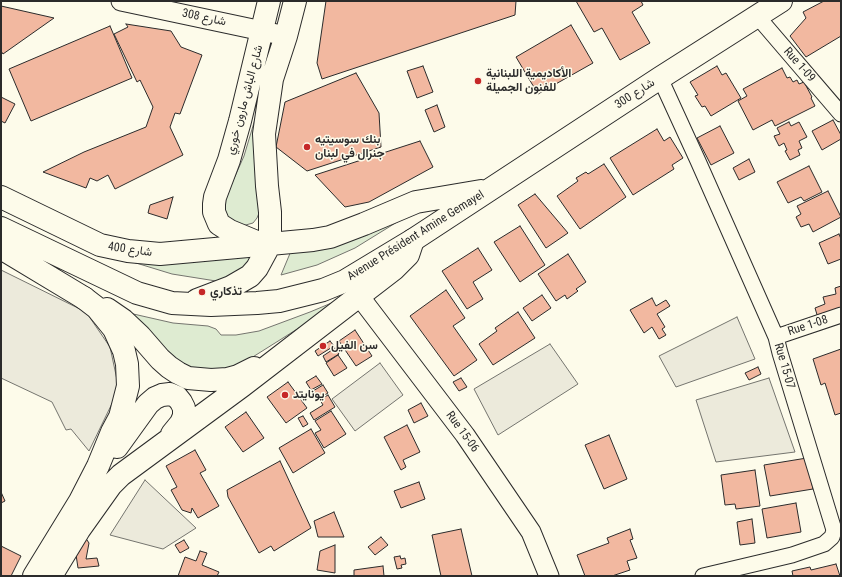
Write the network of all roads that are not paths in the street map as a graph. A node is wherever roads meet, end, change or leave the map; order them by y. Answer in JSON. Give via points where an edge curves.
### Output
{"nodes":[{"id":1,"x":122,"y":1,"type":"edge"},
{"id":2,"x":269,"y":1,"type":"edge"},
{"id":3,"x":295,"y":1,"type":"edge"},
{"id":4,"x":781,"y":1,"type":"edge"},
{"id":5,"x":757,"y":16,"type":"junction"},
{"id":6,"x":263,"y":31,"type":"junction"},
{"id":7,"x":286,"y":36,"type":"junction"},
{"id":8,"x":660,"y":78,"type":"junction"},
{"id":9,"x":841,"y":114,"type":"edge"},
{"id":10,"x":490,"y":189,"type":"junction"},
{"id":11,"x":1,"y":197,"type":"edge"},
{"id":12,"x":1,"y":228,"type":"edge"},
{"id":13,"x":413,"y":240,"type":"junction"},
{"id":14,"x":267,"y":244,"type":"junction"},
{"id":15,"x":1,"y":248,"type":"edge"},
{"id":16,"x":360,"y":297,"type":"junction"},
{"id":17,"x":84,"y":298,"type":"junction"},
{"id":18,"x":187,"y":305,"type":"junction"},
{"id":19,"x":841,"y":315,"type":"edge"},
{"id":20,"x":776,"y":336,"type":"junction"},
{"id":21,"x":296,"y":345,"type":"junction"},
{"id":22,"x":164,"y":443,"type":"junction"},
{"id":23,"x":89,"y":484,"type":"junction"},
{"id":24,"x":34,"y":576,"type":"edge"},
{"id":25,"x":51,"y":576,"type":"edge"},
{"id":26,"x":549,"y":576,"type":"edge"},
{"id":27,"x":703,"y":576,"type":"edge"}],
"edges":[{"from":1,"to":6,"type":"street","name":"شارع 308"},
{"from":2,"to":6,"type":"main road","name":"شارع الباش مارون خوري"},
{"from":3,"to":7,"type":"main road"},
{"from":4,"to":5,"type":"main road","name":"شارع 300"},
{"from":5,"to":8,"type":"main road","name":"شارع 300"},
{"from":5,"to":9,"type":"street","name":"Rue 1-09"},
{"from":6,"to":7,"type":"street","name":"شارع 308"},
{"from":6,"to":14,"type":"main road","name":"شارع الباش مارون خوري","via":[[229,160],[215,197],[214,212],[219,224],[230,232]]},
{"from":7,"to":14,"type":"main road","via":[[272,79],[264,134],[270,212]]},
{"from":8,"to":10,"type":"main road","name":"شارع 300"},
{"from":8,"to":20,"type":"street","name":"Rue 15-07"},
{"from":10,"to":13,"type":"main road","name":"Avenue Président Amine Gemayel"},
{"from":10,"to":14,"type":"main road","name":"شارع 400","via":[[416,202],[330,236]]},
{"from":11,"to":14,"type":"main road","name":"شارع 400","via":[[100,245],[128,251],[160,254]]},
{"from":12,"to":18,"type":"main road","name":"Avenue Président Amine Gemayel","via":[[137,293]]},
{"from":13,"to":16,"type":"main road","via":[[403,261]]},
{"from":13,"to":18,"type":"main road","name":"Avenue Président Amine Gemayel","via":[[345,281],[323,290],[279,301]]},
{"from":14,"to":18,"type":"main road","via":[[257,268],[250,276],[231,287]]},
{"from":15,"to":17,"type":"main road"},
{"from":16,"to":21,"type":"main road"},
{"from":16,"to":26,"type":"street","name":"Rue 15-06","via":[[465,435],[531,532]]},
{"from":17,"to":21,"type":"main road","via":[[123,320],[160,359],[188,378],[211,380],[238,376]]},
{"from":17,"to":23,"type":"main road","via":[[97,308],[114,329],[124,351],[128,386],[120,417]]},
{"from":19,"to":20,"type":"street","name":"Rue 1-08"},
{"from":20,"to":27,"type":"street","name":"Rue 15-07","via":[[834,530],[832,537],[824,544],[792,555]]},
{"from":21,"to":22,"type":"main road"},
{"from":22,"to":23,"type":"main road","via":[[184,416],[182,402],[170,394],[155,398],[148,404]]},
{"from":22,"to":25,"type":"main road","via":[[111,485]]},
{"from":23,"to":24,"type":"main road"}]}
